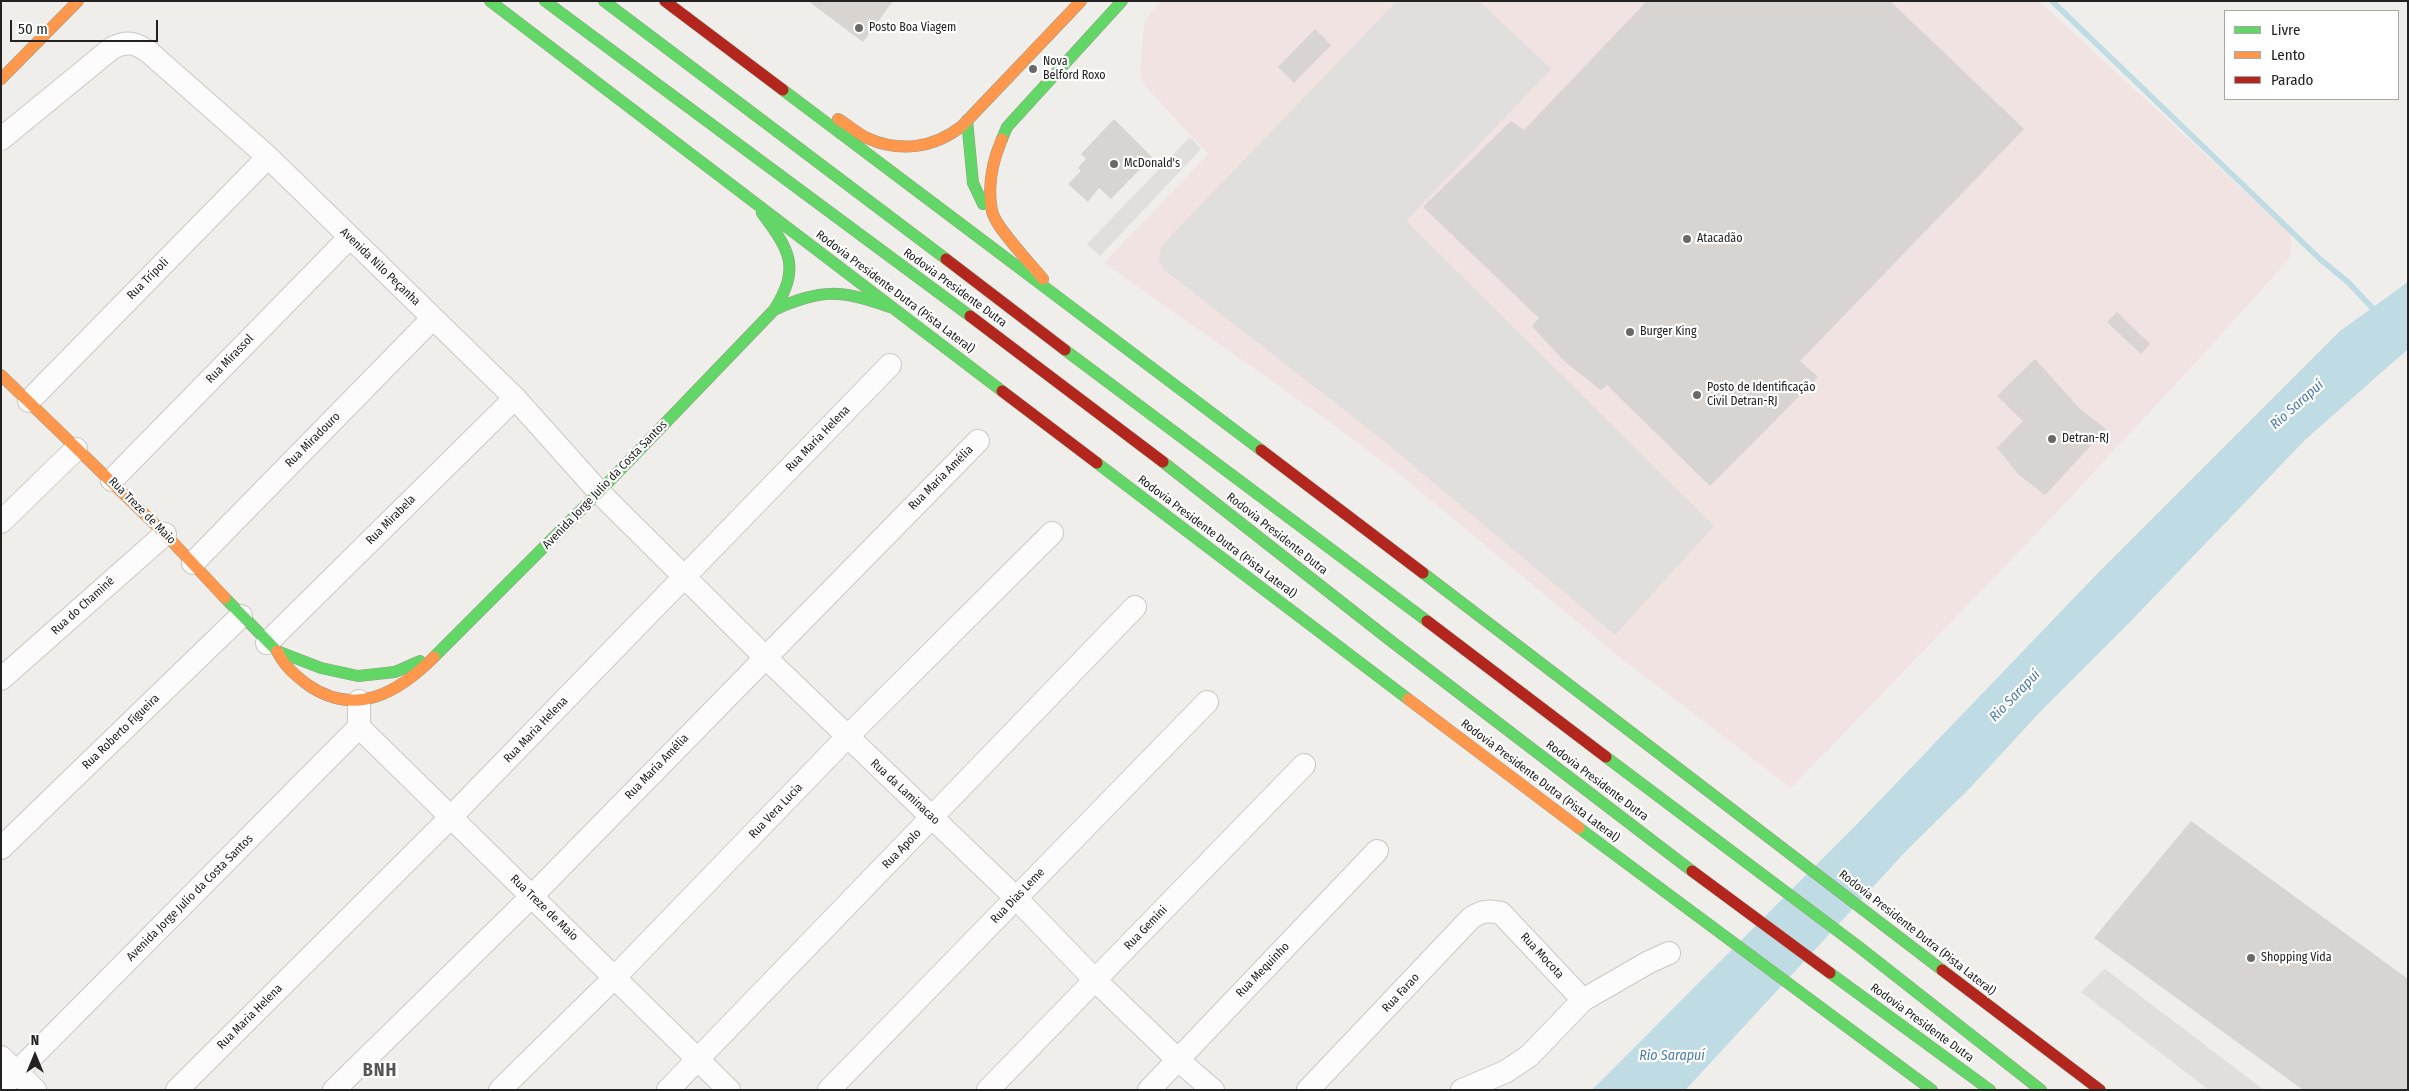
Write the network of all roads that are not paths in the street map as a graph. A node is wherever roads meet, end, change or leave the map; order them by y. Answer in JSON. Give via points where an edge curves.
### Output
{"nodes":[{"id":1,"x":78,"y":1,"type":"edge"},
{"id":2,"x":490,"y":1,"type":"edge"},
{"id":3,"x":545,"y":1,"type":"edge"},
{"id":4,"x":604,"y":1,"type":"edge"},
{"id":5,"x":665,"y":1,"type":"edge"},
{"id":6,"x":1081,"y":1,"type":"edge"},
{"id":7,"x":1122,"y":1,"type":"edge"},
{"id":8,"x":1,"y":79,"type":"edge"},
{"id":9,"x":782,"y":89,"type":"junction"},
{"id":10,"x":967,"y":120,"type":"junction"},
{"id":11,"x":1,"y":139,"type":"edge"},
{"id":12,"x":268,"y":157,"type":"junction"},
{"id":13,"x":753,"y":202,"type":"junction"},
{"id":14,"x":992,"y":212,"type":"junction"},
{"id":15,"x":349,"y":238,"type":"junction"},
{"id":16,"x":1054,"y":292,"type":"junction"},
{"id":17,"x":895,"y":309,"type":"junction"},
{"id":18,"x":774,"y":310,"type":"junction"},
{"id":19,"x":433,"y":318,"type":"junction"},
{"id":20,"x":890,"y":365,"type":"dead end"},
{"id":21,"x":1,"y":375,"type":"edge"},
{"id":22,"x":515,"y":398,"type":"junction"},
{"id":23,"x":28,"y":401,"type":"junction"},
{"id":24,"x":978,"y":441,"type":"dead end"},
{"id":25,"x":76,"y":450,"type":"junction"},
{"id":26,"x":112,"y":480,"type":"junction"},
{"id":27,"x":599,"y":492,"type":"junction"},
{"id":28,"x":1,"y":522,"type":"edge"},
{"id":29,"x":1052,"y":533,"type":"dead end"},
{"id":30,"x":165,"y":534,"type":"junction"},
{"id":31,"x":193,"y":562,"type":"junction"},
{"id":32,"x":686,"y":576,"type":"junction"},
{"id":33,"x":1135,"y":607,"type":"dead end"},
{"id":34,"x":241,"y":616,"type":"junction"},
{"id":35,"x":272,"y":647,"type":"junction"},
{"id":36,"x":434,"y":657,"type":"junction"},
{"id":37,"x":764,"y":657,"type":"junction"},
{"id":38,"x":1,"y":679,"type":"edge"},
{"id":39,"x":359,"y":701,"type":"junction"},
{"id":40,"x":1206,"y":702,"type":"dead end"},
{"id":41,"x":359,"y":727,"type":"junction"},
{"id":42,"x":847,"y":737,"type":"junction"},
{"id":43,"x":1304,"y":766,"type":"dead end"},
{"id":44,"x":450,"y":818,"type":"junction"},
{"id":45,"x":932,"y":818,"type":"junction"},
{"id":46,"x":1,"y":848,"type":"edge"},
{"id":47,"x":1377,"y":850,"type":"dead end"},
{"id":48,"x":532,"y":896,"type":"junction"},
{"id":49,"x":1016,"y":898,"type":"junction"},
{"id":50,"x":1501,"y":913,"type":"joint"},
{"id":51,"x":1669,"y":953,"type":"dead end"},
{"id":52,"x":614,"y":978,"type":"junction"},
{"id":53,"x":1095,"y":980,"type":"junction"},
{"id":54,"x":1583,"y":1000,"type":"junction"},
{"id":55,"x":697,"y":1060,"type":"junction"},
{"id":56,"x":1178,"y":1060,"type":"junction"},
{"id":57,"x":6,"y":1073,"type":"edge"},
{"id":58,"x":35,"y":1090,"type":"edge"},
{"id":59,"x":177,"y":1090,"type":"edge"},
{"id":60,"x":334,"y":1090,"type":"edge"},
{"id":61,"x":500,"y":1090,"type":"edge"},
{"id":62,"x":668,"y":1090,"type":"edge"},
{"id":63,"x":729,"y":1090,"type":"edge"},
{"id":64,"x":829,"y":1090,"type":"edge"},
{"id":65,"x":988,"y":1090,"type":"edge"},
{"id":66,"x":1149,"y":1090,"type":"edge"},
{"id":67,"x":1213,"y":1090,"type":"edge"},
{"id":68,"x":1308,"y":1090,"type":"edge"},
{"id":69,"x":1462,"y":1090,"type":"edge"},
{"id":70,"x":1932,"y":1090,"type":"edge"},
{"id":71,"x":1990,"y":1090,"type":"edge"},
{"id":72,"x":2041,"y":1090,"type":"edge"},
{"id":73,"x":2100,"y":1090,"type":"edge"}],
"edges":[{"from":1,"to":8,"type":"main road"},
{"from":2,"to":13,"type":"main road","name":"Rodovia Presidente Dutra (Pista Lateral)"},
{"from":3,"to":71,"type":"main road","name":"Rodovia Presidente Dutra","via":[[1093,407],[1391,641],[1744,910]]},
{"from":4,"to":72,"type":"main road","name":"Rodovia Presidente Dutra","via":[[1859,947]]},
{"from":5,"to":9,"type":"main road","name":"Rodovia Presidente Dutra (Pista Lateral)"},
{"from":6,"to":10,"type":"main road"},
{"from":7,"to":14,"type":"main road","via":[[1006,127],[990,171]]},
{"from":9,"to":10,"type":"main road","via":[[867,138],[898,147],[941,141]]},
{"from":9,"to":16,"type":"main road","name":"Rodovia Presidente Dutra (Pista Lateral)"},
{"from":10,"to":14,"type":"main road","via":[[973,183],[983,204]]},
{"from":11,"to":12,"type":"street","name":"Avenida Nilo Peçanha","via":[[112,48],[124,42],[138,44],[150,53]]},
{"from":12,"to":15,"type":"street","name":"Avenida Nilo Peçanha"},
{"from":12,"to":23,"type":"street","name":"Rua Trípoli"},
{"from":13,"to":17,"type":"main road","name":"Rodovia Presidente Dutra (Pista Lateral)"},
{"from":13,"to":18,"type":"main road","via":[[784,241],[791,263],[788,284]]},
{"from":14,"to":16,"type":"main road"},
{"from":15,"to":19,"type":"street","name":"Avenida Nilo Peçanha"},
{"from":15,"to":26,"type":"street","name":"Rua Mirassol"},
{"from":16,"to":73,"type":"main road","name":"Rodovia Presidente Dutra (Pista Lateral)"},
{"from":17,"to":18,"type":"main road","via":[[846,293],[822,292]]},
{"from":17,"to":70,"type":"main road","name":"Rodovia Presidente Dutra (Pista Lateral)","via":[[1719,933]]},
{"from":18,"to":27,"type":"main road","name":"Avenida Jorge Julio da Costa Santos"},
{"from":19,"to":22,"type":"street","name":"Avenida Nilo Peçanha"},
{"from":19,"to":31,"type":"street","name":"Rua Miradouro"},
{"from":20,"to":32,"type":"street","name":"Rua Maria Helena"},
{"from":21,"to":23,"type":"main road","name":"Rua Treze de Maio"},
{"from":22,"to":27,"type":"street","name":"Avenida Nilo Peçanha"},
{"from":22,"to":35,"type":"street","name":"Rua Mirabela"},
{"from":23,"to":25,"type":"main road","name":"Rua Treze de Maio"},
{"from":24,"to":37,"type":"street","name":"Rua Maria Amélia"},
{"from":25,"to":26,"type":"main road","name":"Rua Treze de Maio"},
{"from":25,"to":28,"type":"street"},
{"from":26,"to":30,"type":"main road","name":"Rua Treze de Maio"},
{"from":27,"to":32,"type":"street","name":"Rua da Laminacao"},
{"from":27,"to":36,"type":"main road","name":"Avenida Jorge Julio da Costa Santos"},
{"from":29,"to":42,"type":"street","name":"Rua Vera Lucia"},
{"from":30,"to":31,"type":"main road","name":"Rua Treze de Maio"},
{"from":30,"to":38,"type":"street","name":"Rua do Chaminé"},
{"from":31,"to":34,"type":"main road","name":"Rua Treze de Maio"},
{"from":32,"to":37,"type":"street","name":"Rua da Laminacao"},
{"from":32,"to":44,"type":"street","name":"Rua Maria Helena"},
{"from":33,"to":45,"type":"street","name":"Rua Apolo"},
{"from":34,"to":35,"type":"main road","name":"Rua Treze de Maio"},
{"from":34,"to":46,"type":"street","name":"Rua Roberto Figueira"},
{"from":35,"to":36,"type":"main road","name":"Rua Treze de Maio","via":[[321,668],[358,676],[395,672]]},
{"from":35,"to":39,"type":"main road","name":"Rua Treze de Maio","via":[[289,669],[318,691],[343,700]]},
{"from":36,"to":39,"type":"main road","name":"Rua Treze de Maio","via":[[400,688]]},
{"from":37,"to":42,"type":"street","name":"Rua da Laminacao"},
{"from":37,"to":48,"type":"street","name":"Rua Maria Amélia"},
{"from":39,"to":41,"type":"street"},
{"from":40,"to":49,"type":"street","name":"Rua Dias Leme"},
{"from":41,"to":44,"type":"street","name":"Rua Treze de Maio"},
{"from":41,"to":57,"type":"street","name":"Avenida Jorge Julio da Costa Santos"},
{"from":42,"to":45,"type":"street","name":"Rua da Laminacao"},
{"from":42,"to":52,"type":"street","name":"Rua Vera Lucia"},
{"from":43,"to":53,"type":"street","name":"Rua Gemini"},
{"from":44,"to":48,"type":"street","name":"Rua Treze de Maio"},
{"from":44,"to":59,"type":"street","name":"Rua Maria Helena"},
{"from":45,"to":49,"type":"street","name":"Rua da Laminacao"},
{"from":45,"to":55,"type":"street","name":"Rua Apolo"},
{"from":47,"to":56,"type":"street","name":"Rua Mequinho"},
{"from":48,"to":52,"type":"street","name":"Rua Treze de Maio"},
{"from":48,"to":60,"type":"street","name":"Rua Maria Amélia"},
{"from":49,"to":53,"type":"street","name":"Rua da Laminacao"},
{"from":49,"to":64,"type":"street","name":"Rua Dias Leme"},
{"from":50,"to":54,"type":"street","name":"Rua Mocota"},
{"from":50,"to":68,"type":"street","name":"Rua Farao","via":[[1490,910],[1471,918]]},
{"from":51,"to":54,"type":"street"},
{"from":52,"to":55,"type":"street","name":"Rua Treze de Maio"},
{"from":52,"to":61,"type":"street","name":"Rua Vera Lucia"},
{"from":53,"to":56,"type":"street","name":"Rua da Laminacao"},
{"from":53,"to":65,"type":"street","name":"Rua Gemini"},
{"from":54,"to":69,"type":"street","via":[[1529,1056],[1505,1072]]},
{"from":55,"to":62,"type":"street","name":"Rua Apolo"},
{"from":55,"to":63,"type":"street","name":"Rua Treze de Maio"},
{"from":56,"to":66,"type":"street","name":"Rua Mequinho"},
{"from":56,"to":67,"type":"street","name":"Rua da Laminacao"},
{"from":57,"to":58,"type":"street"}]}
